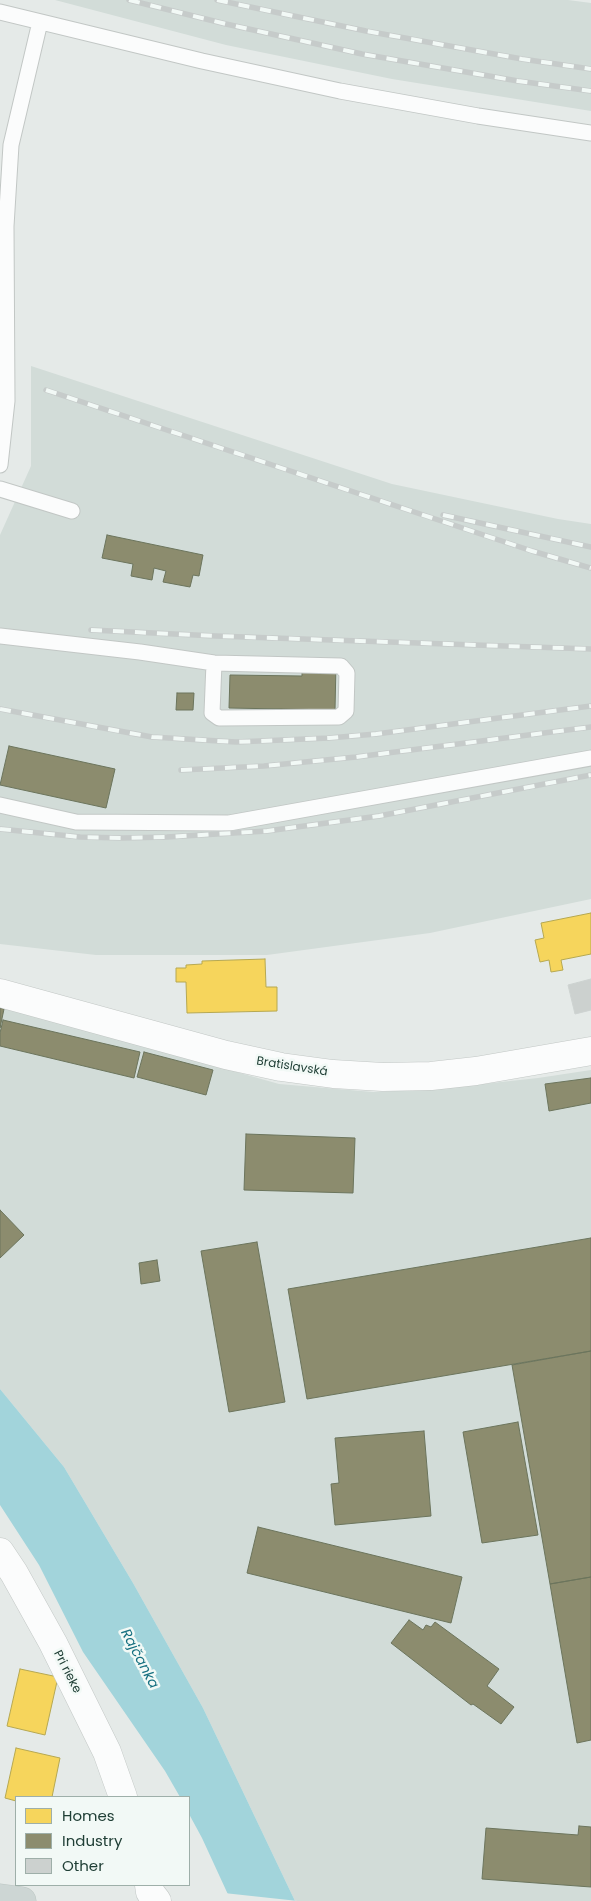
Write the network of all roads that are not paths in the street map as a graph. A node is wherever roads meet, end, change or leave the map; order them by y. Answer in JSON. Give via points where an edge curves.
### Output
{"nodes":[{"id":1,"x":0,"y":12,"type":"edge"},
{"id":2,"x":40,"y":22,"type":"junction"},
{"id":3,"x":591,"y":133,"type":"edge"},
{"id":4,"x":0,"y":465,"type":"edge"},
{"id":5,"x":0,"y":489,"type":"edge"},
{"id":6,"x":72,"y":511,"type":"dead end"},
{"id":7,"x":0,"y":636,"type":"edge"},
{"id":8,"x":214,"y":663,"type":"junction"},
{"id":9,"x":591,"y":758,"type":"edge"},
{"id":10,"x":0,"y":805,"type":"edge"},
{"id":11,"x":0,"y":993,"type":"edge"},
{"id":12,"x":591,"y":1050,"type":"edge"},
{"id":13,"x":0,"y":1552,"type":"edge"},
{"id":14,"x":123,"y":1796,"type":"edge"},
{"id":15,"x":149,"y":1886,"type":"edge"},
{"id":16,"x":0,"y":1898,"type":"edge"},
{"id":17,"x":22,"y":1901,"type":"edge"},
{"id":18,"x":157,"y":1901,"type":"edge"}],
"edges":[{"from":1,"to":2,"type":"lane"},
{"from":2,"to":3,"type":"lane","via":[[340,92]]},
{"from":2,"to":4,"type":"lane","via":[[11,145],[6,226],[7,401]]},
{"from":5,"to":6,"type":"lane"},
{"from":7,"to":8,"type":"lane"},
{"from":8,"to":8,"type":"lane","via":[[341,666],[347,673],[346,712],[338,717],[219,718],[212,713]]},
{"from":9,"to":10,"type":"lane","via":[[229,823],[76,822]]},
{"from":11,"to":12,"type":"street","name":"Bratislavská","via":[[226,1056],[333,1074],[431,1076]]},
{"from":13,"to":14,"type":"street","name":"Pri rieke","via":[[107,1752]]},
{"from":15,"to":18,"type":"street"},
{"from":16,"to":17,"type":"main road"}]}
